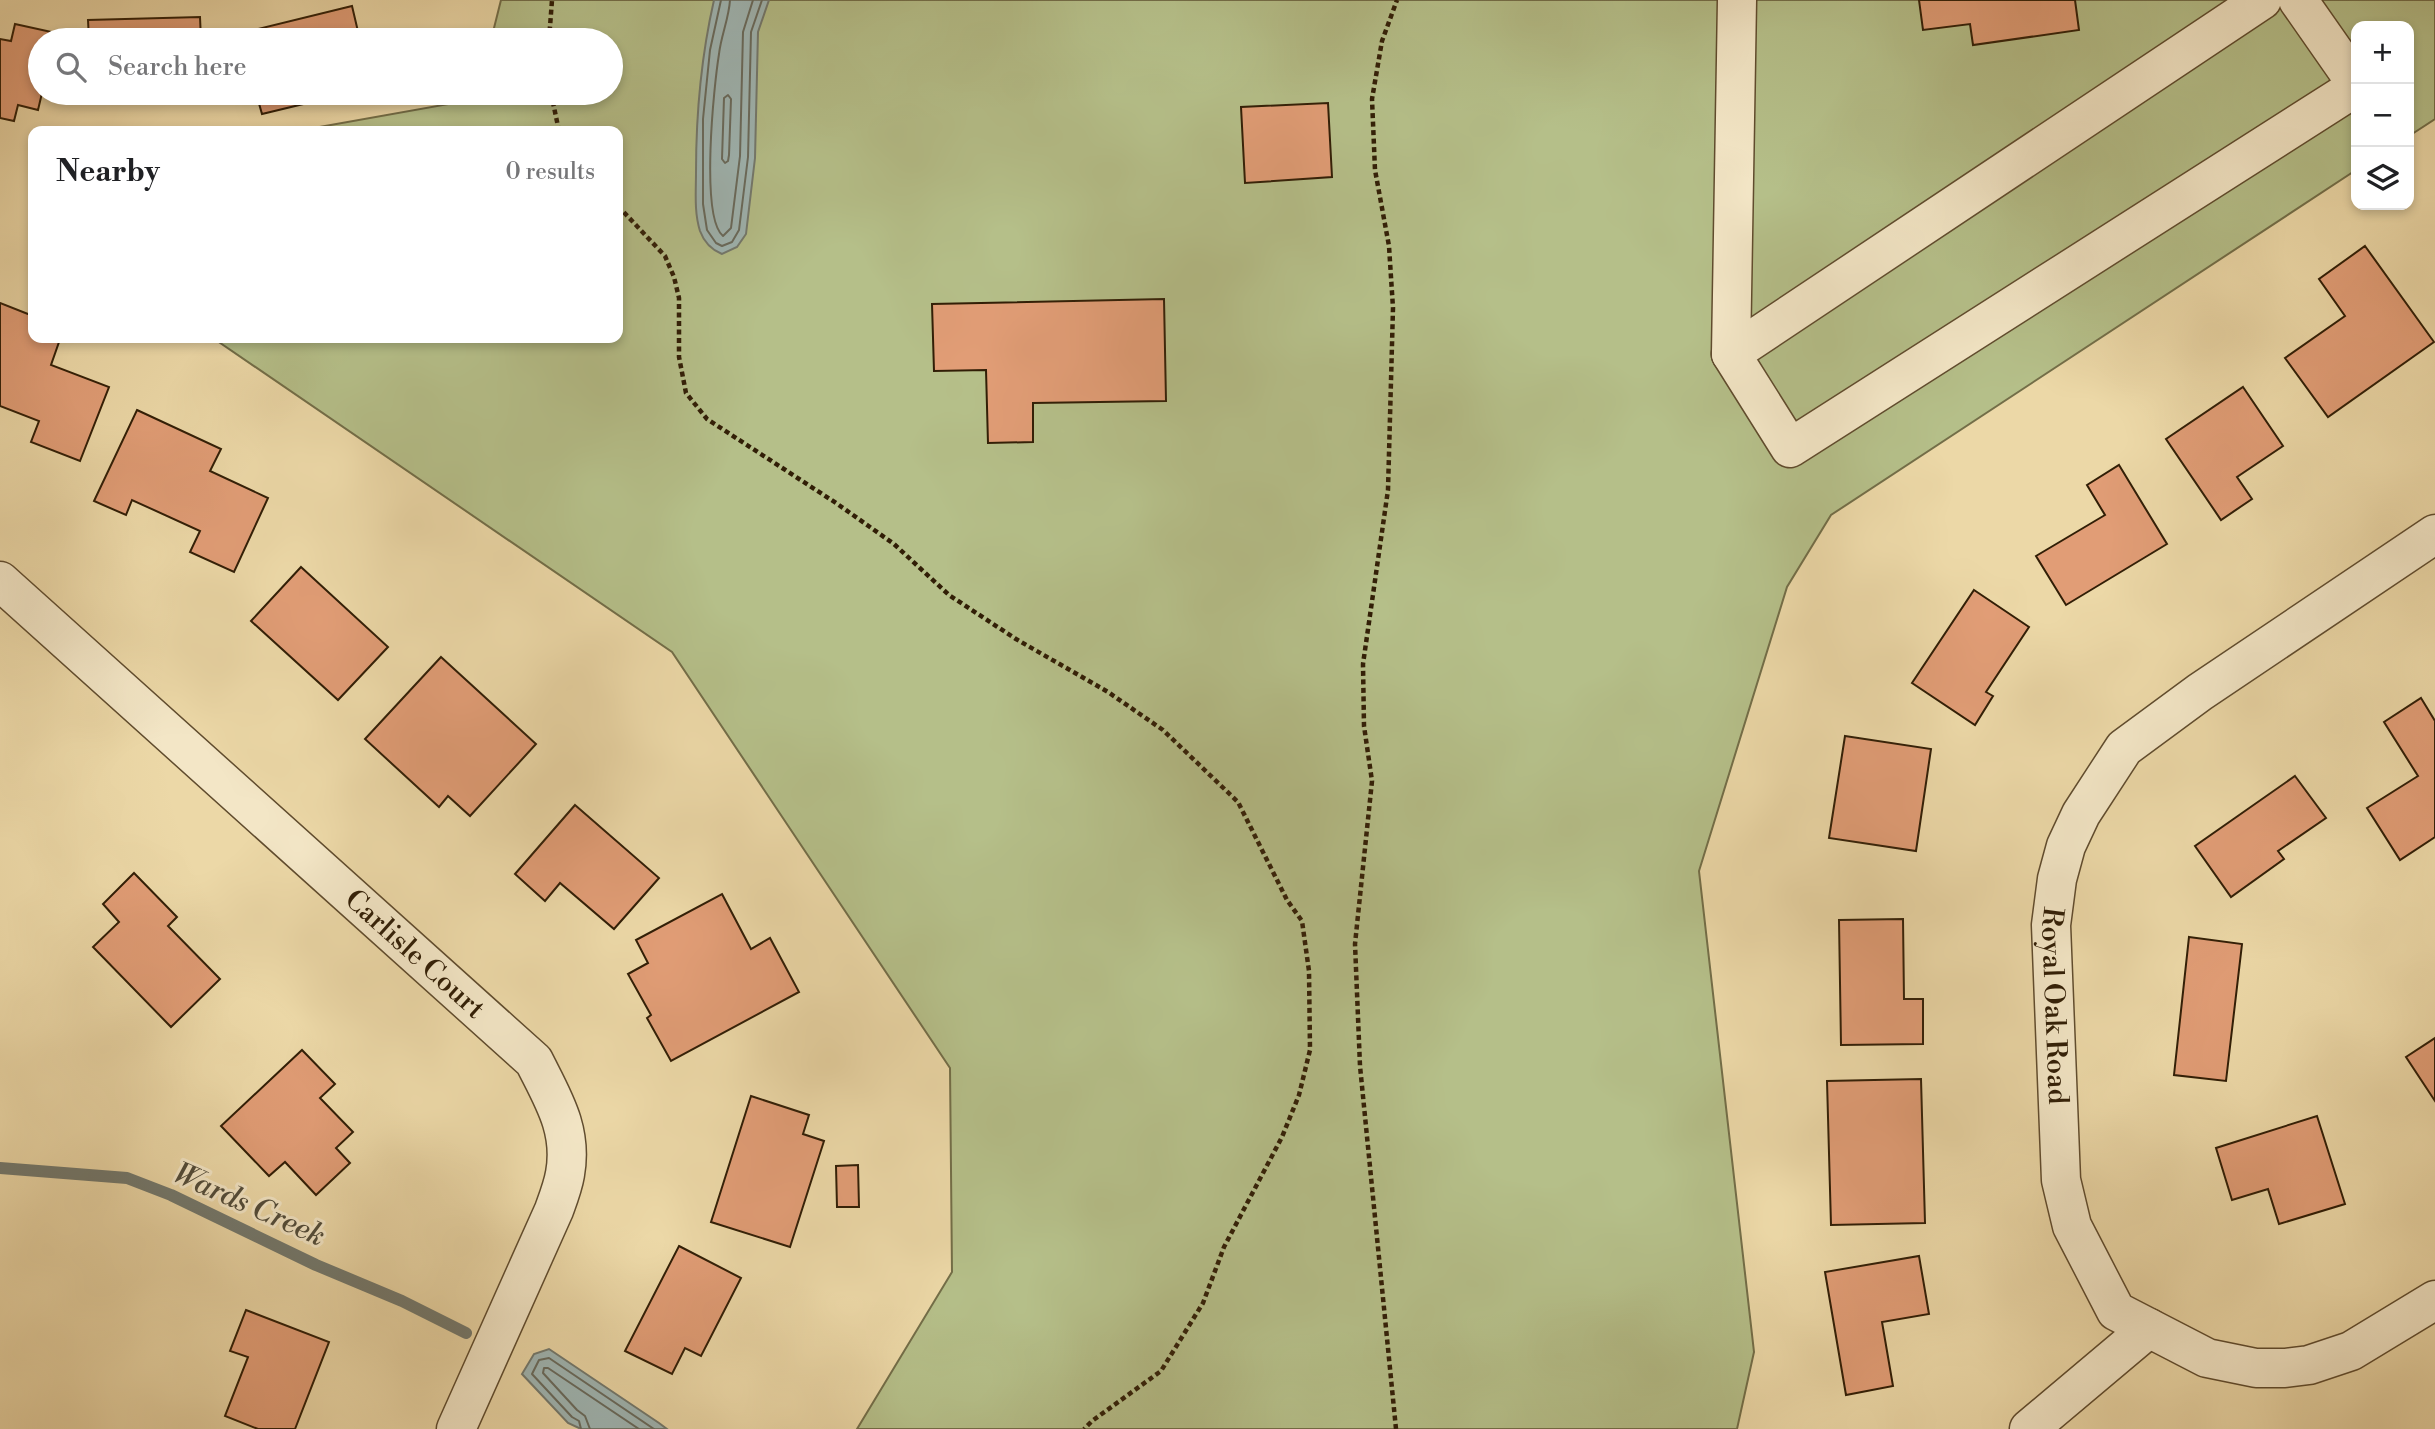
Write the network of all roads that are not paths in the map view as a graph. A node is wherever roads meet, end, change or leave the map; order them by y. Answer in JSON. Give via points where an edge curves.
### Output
{"nodes":[{"id":1,"x":1737,"y":0,"type":"edge"},
{"id":2,"x":2262,"y":0,"type":"edge"},
{"id":3,"x":2298,"y":0,"type":"edge"},
{"id":4,"x":2355,"y":84,"type":"edge"},
{"id":5,"x":2351,"y":88,"type":"edge"},
{"id":6,"x":1731,"y":354,"type":"junction"},
{"id":7,"x":2435,"y":534,"type":"edge"},
{"id":8,"x":0,"y":581,"type":"edge"},
{"id":9,"x":2430,"y":1304,"type":"edge"},
{"id":10,"x":2149,"y":1328,"type":"junction"},
{"id":11,"x":456,"y":1429,"type":"edge"},
{"id":12,"x":2029,"y":1429,"type":"edge"}],
"edges":[{"from":1,"to":6,"type":"street"},
{"from":2,"to":6,"type":"street"},
{"from":3,"to":4,"type":"street"},
{"from":5,"to":6,"type":"street","via":[[1790,448]]},
{"from":7,"to":10,"type":"street","name":"Royal Oak Road","via":[[2124,748],[2066,846],[2051,925],[2061,1180],[2072,1226],[2116,1311]]},
{"from":8,"to":11,"type":"street","name":"Carlisle Court","via":[[534,1061],[563,1119],[568,1149],[565,1176]]},
{"from":9,"to":10,"type":"street","name":"Royal Oak Road","via":[[2351,1351],[2285,1368],[2256,1368],[2207,1358]]},
{"from":10,"to":12,"type":"street"}]}
